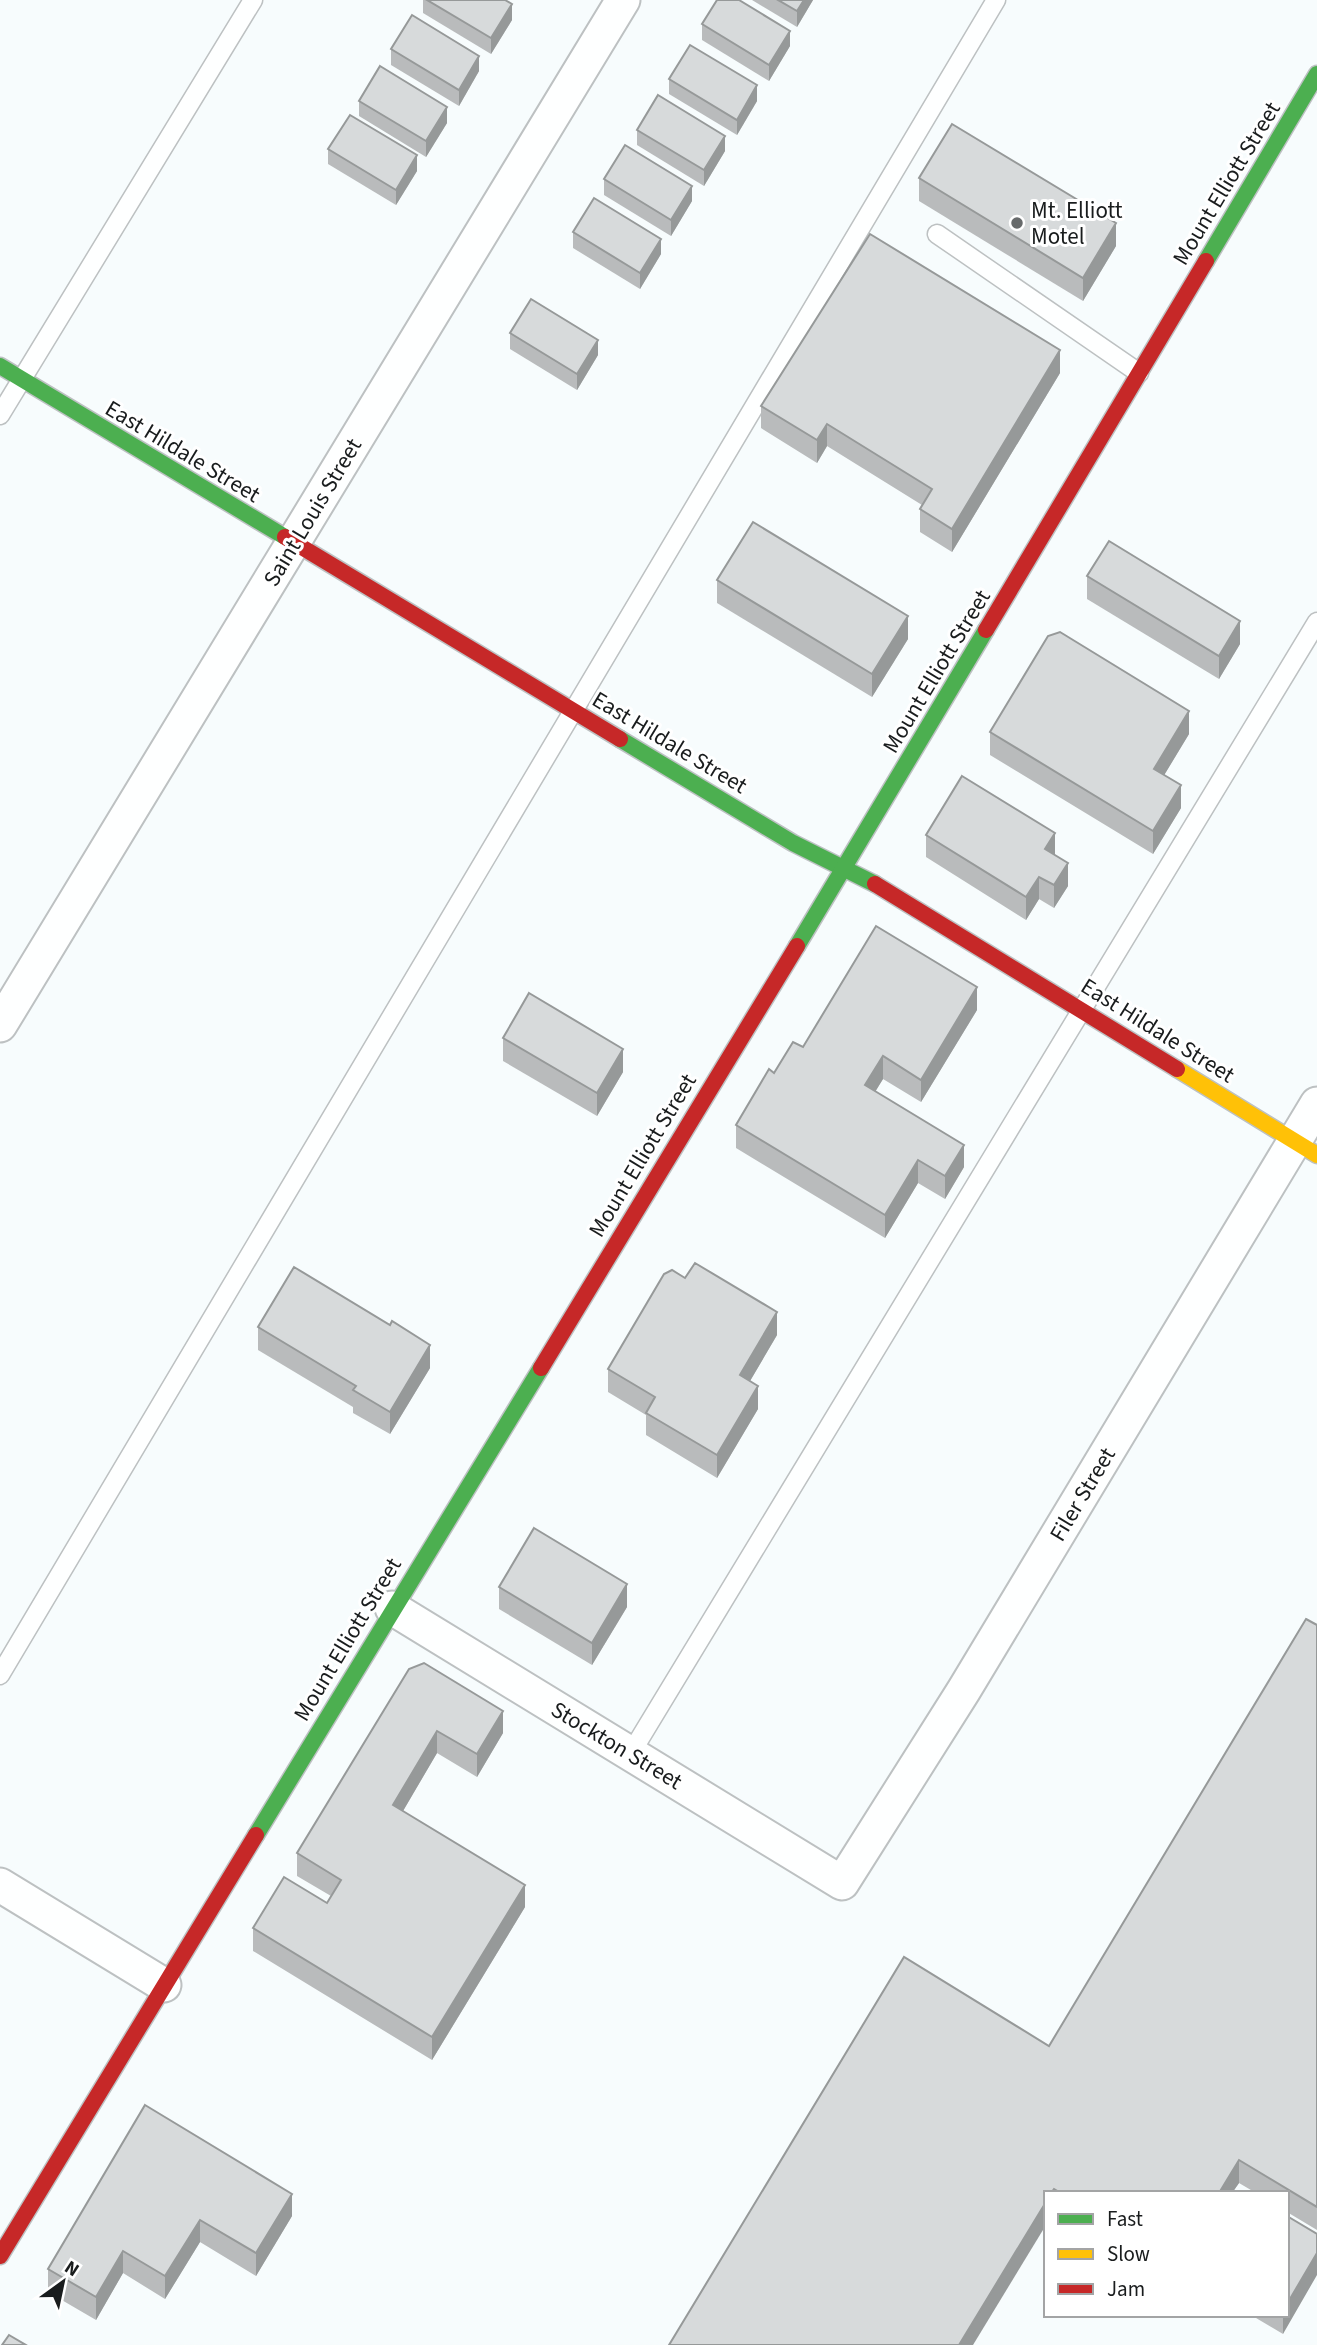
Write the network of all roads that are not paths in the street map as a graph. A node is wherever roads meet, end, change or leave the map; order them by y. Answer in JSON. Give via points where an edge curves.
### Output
{"nodes":[{"id":1,"x":253,"y":0,"type":"edge"},
{"id":2,"x":623,"y":0,"type":"edge"},
{"id":3,"x":996,"y":0,"type":"edge"},
{"id":4,"x":1317,"y":75,"type":"edge"},
{"id":5,"x":937,"y":234,"type":"dead end"},
{"id":6,"x":0,"y":366,"type":"edge"},
{"id":7,"x":1139,"y":373,"type":"junction"},
{"id":8,"x":22,"y":379,"type":"junction"},
{"id":9,"x":0,"y":415,"type":"edge"},
{"id":10,"x":292,"y":544,"type":"junction"},
{"id":11,"x":1317,"y":622,"type":"edge"},
{"id":12,"x":573,"y":711,"type":"junction"},
{"id":13,"x":844,"y":869,"type":"junction"},
{"id":14,"x":1082,"y":1010,"type":"junction"},
{"id":15,"x":0,"y":1025,"type":"edge"},
{"id":16,"x":1317,"y":1104,"type":"edge"},
{"id":17,"x":1306,"y":1148,"type":"edge"},
{"id":18,"x":392,"y":1608,"type":"junction"},
{"id":19,"x":0,"y":1675,"type":"edge"},
{"id":20,"x":631,"y":1753,"type":"junction"},
{"id":21,"x":842,"y":1882,"type":"joint"},
{"id":22,"x":0,"y":1885,"type":"edge"},
{"id":23,"x":164,"y":1985,"type":"junction"},
{"id":24,"x":0,"y":2256,"type":"edge"}],
"edges":[{"from":1,"to":8,"type":"lane"},
{"from":2,"to":10,"type":"street","name":"Saint Louis Street"},
{"from":3,"to":12,"type":"lane"},
{"from":4,"to":7,"type":"street","name":"Mount Elliott Street"},
{"from":5,"to":7,"type":"lane"},
{"from":6,"to":8,"type":"street","name":"East Hildale Street"},
{"from":7,"to":13,"type":"street","name":"Mount Elliott Street"},
{"from":8,"to":9,"type":"lane"},
{"from":8,"to":10,"type":"street","name":"East Hildale Street"},
{"from":10,"to":12,"type":"street","name":"East Hildale Street"},
{"from":10,"to":15,"type":"street","name":"Saint Louis Street"},
{"from":11,"to":14,"type":"lane"},
{"from":12,"to":13,"type":"street","name":"East Hildale Street"},
{"from":12,"to":19,"type":"lane"},
{"from":13,"to":14,"type":"street","name":"East Hildale Street","via":[[890,892]]},
{"from":13,"to":18,"type":"street","name":"Mount Elliott Street"},
{"from":14,"to":17,"type":"street","name":"East Hildale Street"},
{"from":14,"to":20,"type":"lane"},
{"from":16,"to":17,"type":"street","name":"Filer Street"},
{"from":17,"to":21,"type":"street","name":"Filer Street"},
{"from":18,"to":20,"type":"street","name":"Stockton Street"},
{"from":18,"to":23,"type":"street","name":"Mount Elliott Street"},
{"from":20,"to":21,"type":"street","name":"Stockton Street"},
{"from":22,"to":23,"type":"street"},
{"from":23,"to":24,"type":"street","name":"Mount Elliott Street"}]}
